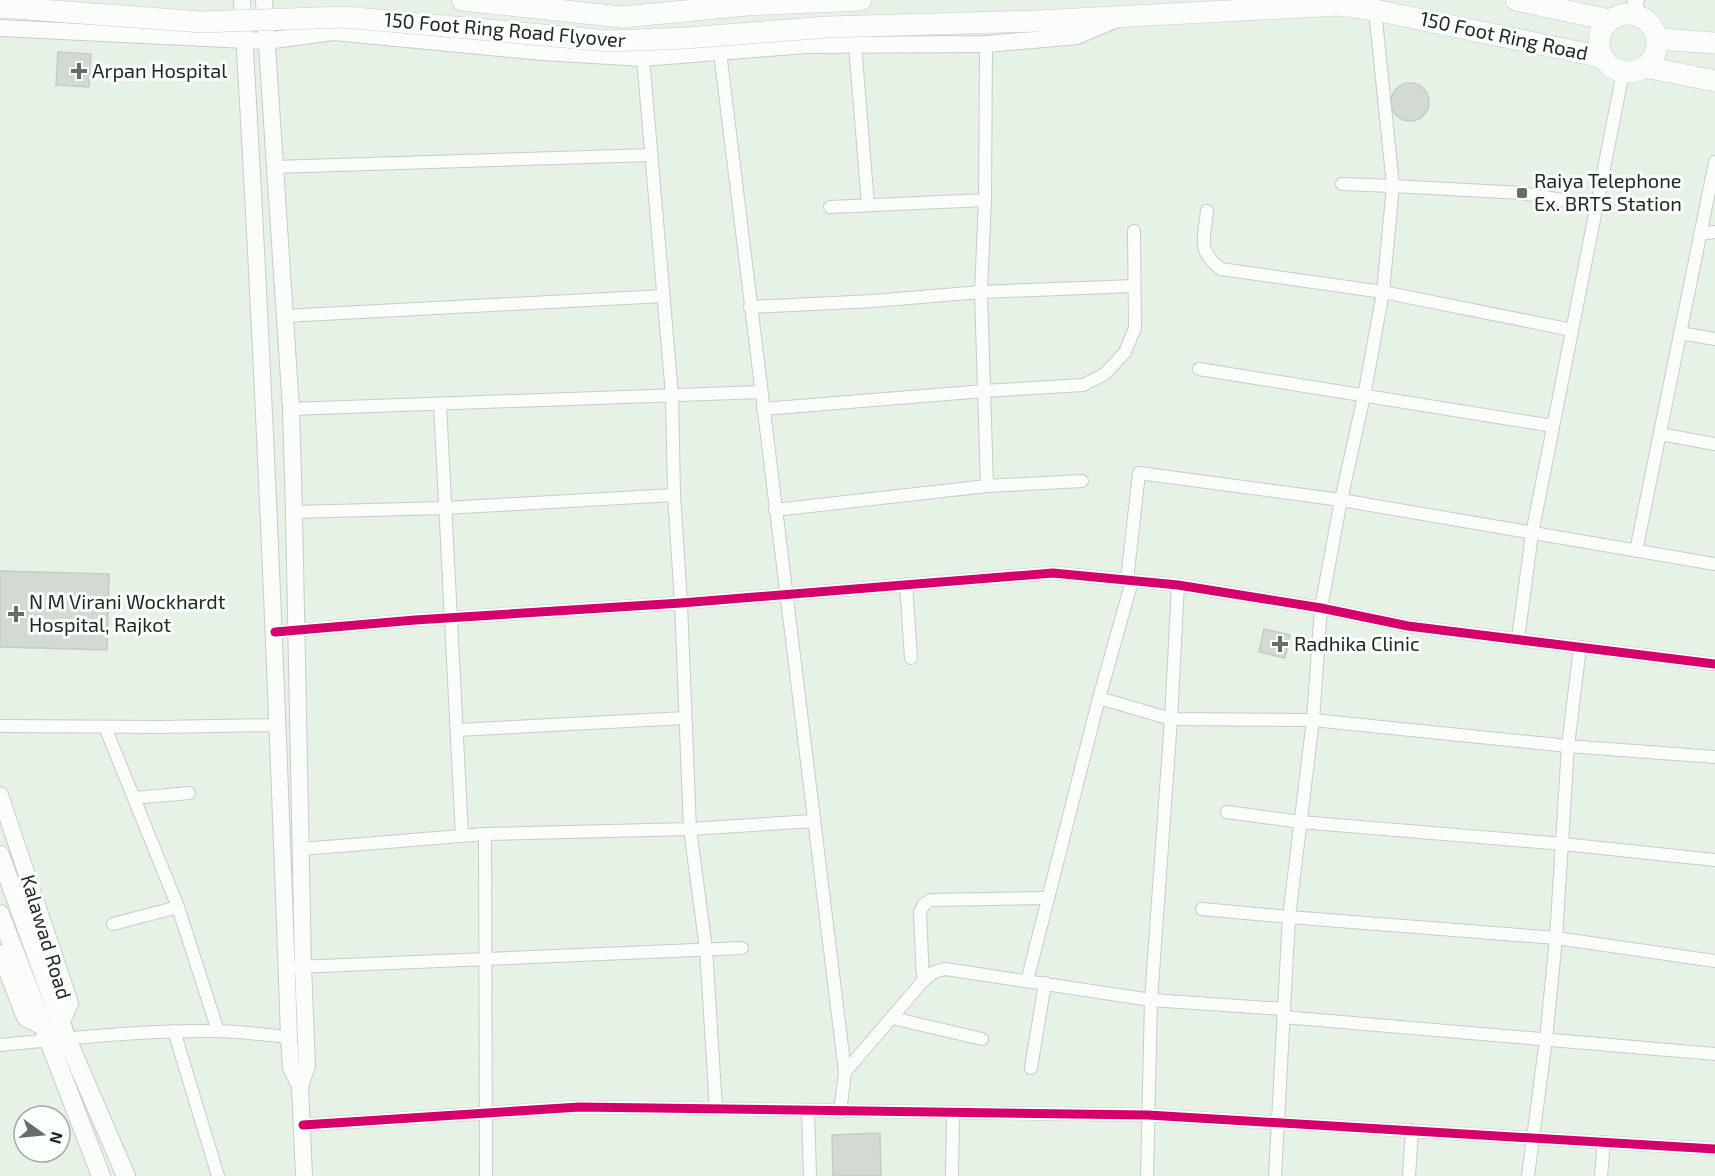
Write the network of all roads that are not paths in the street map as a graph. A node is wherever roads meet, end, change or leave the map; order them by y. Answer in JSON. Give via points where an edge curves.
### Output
{"nodes":[{"id":1,"x":242,"y":0,"type":"edge"},
{"id":2,"x":264,"y":0,"type":"edge"},
{"id":3,"x":462,"y":0,"type":"edge"},
{"id":4,"x":861,"y":0,"type":"edge"},
{"id":5,"x":1516,"y":0,"type":"edge"},
{"id":6,"x":0,"y":6,"type":"edge"},
{"id":7,"x":1635,"y":7,"type":"edge"},
{"id":8,"x":1375,"y":10,"type":"junction"},
{"id":9,"x":1118,"y":18,"type":"junction"},
{"id":10,"x":1609,"y":20,"type":"junction"},
{"id":11,"x":0,"y":28,"type":"edge"},
{"id":12,"x":1658,"y":39,"type":"junction"},
{"id":13,"x":245,"y":40,"type":"junction"},
{"id":14,"x":266,"y":41,"type":"junction"},
{"id":15,"x":1715,"y":43,"type":"edge"},
{"id":16,"x":986,"y":44,"type":"junction"},
{"id":17,"x":855,"y":45,"type":"junction"},
{"id":18,"x":720,"y":52,"type":"junction"},
{"id":19,"x":1602,"y":57,"type":"junction"},
{"id":20,"x":643,"y":58,"type":"junction"},
{"id":21,"x":1645,"y":67,"type":"junction"},
{"id":22,"x":1623,"y":72,"type":"junction"},
{"id":23,"x":1715,"y":81,"type":"edge"},
{"id":24,"x":651,"y":155,"type":"junction"},
{"id":25,"x":1715,"y":162,"type":"edge"},
{"id":26,"x":274,"y":166,"type":"junction"},
{"id":27,"x":1342,"y":184,"type":"dead end"},
{"id":28,"x":1393,"y":186,"type":"junction"},
{"id":29,"x":984,"y":200,"type":"junction"},
{"id":30,"x":868,"y":205,"type":"junction"},
{"id":31,"x":1596,"y":206,"type":"junction"},
{"id":32,"x":830,"y":207,"type":"dead end"},
{"id":33,"x":1207,"y":211,"type":"dead end"},
{"id":34,"x":1134,"y":231,"type":"dead end"},
{"id":35,"x":1715,"y":232,"type":"edge"},
{"id":36,"x":1700,"y":234,"type":"junction"},
{"id":37,"x":1134,"y":286,"type":"junction"},
{"id":38,"x":981,"y":292,"type":"junction"},
{"id":39,"x":1383,"y":292,"type":"junction"},
{"id":40,"x":663,"y":296,"type":"junction"},
{"id":41,"x":750,"y":307,"type":"junction"},
{"id":42,"x":285,"y":316,"type":"junction"},
{"id":43,"x":1572,"y":330,"type":"junction"},
{"id":44,"x":1680,"y":333,"type":"junction"},
{"id":45,"x":1715,"y":339,"type":"edge"},
{"id":46,"x":1199,"y":369,"type":"dead end"},
{"id":47,"x":984,"y":391,"type":"junction"},
{"id":48,"x":760,"y":392,"type":"junction"},
{"id":49,"x":672,"y":395,"type":"junction"},
{"id":50,"x":1364,"y":396,"type":"junction"},
{"id":51,"x":440,"y":404,"type":"junction"},
{"id":52,"x":291,"y":409,"type":"junction"},
{"id":53,"x":763,"y":410,"type":"junction"},
{"id":54,"x":1553,"y":426,"type":"junction"},
{"id":55,"x":1660,"y":434,"type":"junction"},
{"id":56,"x":1715,"y":444,"type":"edge"},
{"id":57,"x":1082,"y":481,"type":"dead end"},
{"id":58,"x":987,"y":486,"type":"junction"},
{"id":59,"x":674,"y":495,"type":"junction"},
{"id":60,"x":1341,"y":500,"type":"junction"},
{"id":61,"x":446,"y":508,"type":"junction"},
{"id":62,"x":776,"y":510,"type":"junction"},
{"id":63,"x":294,"y":512,"type":"junction"},
{"id":64,"x":1532,"y":534,"type":"junction"},
{"id":65,"x":1636,"y":551,"type":"junction"},
{"id":66,"x":1715,"y":564,"type":"edge"},
{"id":67,"x":1130,"y":580,"type":"junction"},
{"id":68,"x":906,"y":584,"type":"junction"},
{"id":69,"x":1178,"y":585,"type":"junction"},
{"id":70,"x":786,"y":593,"type":"junction"},
{"id":71,"x":681,"y":603,"type":"junction"},
{"id":72,"x":1321,"y":608,"type":"junction"},
{"id":73,"x":452,"y":618,"type":"junction"},
{"id":74,"x":297,"y":630,"type":"junction"},
{"id":75,"x":275,"y":632,"type":"junction"},
{"id":76,"x":1518,"y":639,"type":"junction"},
{"id":77,"x":1580,"y":647,"type":"junction"},
{"id":78,"x":911,"y":658,"type":"dead end"},
{"id":79,"x":1715,"y":664,"type":"edge"},
{"id":80,"x":1100,"y":698,"type":"junction"},
{"id":81,"x":685,"y":718,"type":"junction"},
{"id":82,"x":1171,"y":719,"type":"junction"},
{"id":83,"x":1313,"y":720,"type":"junction"},
{"id":84,"x":277,"y":724,"type":"junction"},
{"id":85,"x":0,"y":726,"type":"edge"},
{"id":86,"x":105,"y":727,"type":"junction"},
{"id":87,"x":457,"y":730,"type":"junction"},
{"id":88,"x":1568,"y":746,"type":"junction"},
{"id":89,"x":1715,"y":757,"type":"edge"},
{"id":90,"x":189,"y":793,"type":"dead end"},
{"id":91,"x":0,"y":795,"type":"edge"},
{"id":92,"x":134,"y":798,"type":"junction"},
{"id":93,"x":1227,"y":812,"type":"dead end"},
{"id":94,"x":814,"y":820,"type":"junction"},
{"id":95,"x":1300,"y":822,"type":"junction"},
{"id":96,"x":690,"y":829,"type":"junction"},
{"id":97,"x":485,"y":834,"type":"junction"},
{"id":98,"x":462,"y":836,"type":"junction"},
{"id":99,"x":1563,"y":844,"type":"junction"},
{"id":100,"x":302,"y":849,"type":"junction"},
{"id":101,"x":0,"y":855,"type":"edge"},
{"id":102,"x":1715,"y":860,"type":"edge"},
{"id":103,"x":1048,"y":898,"type":"junction"},
{"id":104,"x":177,"y":907,"type":"junction"},
{"id":105,"x":1202,"y":909,"type":"dead end"},
{"id":106,"x":0,"y":914,"type":"edge"},
{"id":107,"x":1289,"y":917,"type":"junction"},
{"id":108,"x":113,"y":924,"type":"dead end"},
{"id":109,"x":1556,"y":938,"type":"junction"},
{"id":110,"x":742,"y":948,"type":"dead end"},
{"id":111,"x":706,"y":949,"type":"junction"},
{"id":112,"x":0,"y":953,"type":"edge"},
{"id":113,"x":486,"y":959,"type":"junction"},
{"id":114,"x":1715,"y":961,"type":"edge"},
{"id":115,"x":295,"y":967,"type":"junction"},
{"id":116,"x":923,"y":981,"type":"junction"},
{"id":117,"x":1027,"y":981,"type":"junction"},
{"id":118,"x":1045,"y":983,"type":"junction"},
{"id":119,"x":1151,"y":1000,"type":"junction"},
{"id":120,"x":1283,"y":1013,"type":"junction"},
{"id":121,"x":892,"y":1018,"type":"junction"},
{"id":122,"x":64,"y":1030,"type":"junction"},
{"id":123,"x":174,"y":1031,"type":"junction"},
{"id":124,"x":218,"y":1031,"type":"junction"},
{"id":125,"x":45,"y":1034,"type":"junction"},
{"id":126,"x":289,"y":1037,"type":"junction"},
{"id":127,"x":982,"y":1039,"type":"dead end"},
{"id":128,"x":1546,"y":1039,"type":"junction"},
{"id":129,"x":0,"y":1045,"type":"edge"},
{"id":130,"x":1715,"y":1054,"type":"edge"},
{"id":131,"x":1031,"y":1068,"type":"dead end"},
{"id":132,"x":845,"y":1072,"type":"junction"},
{"id":133,"x":300,"y":1086,"type":"junction"},
{"id":134,"x":716,"y":1109,"type":"junction"},
{"id":135,"x":808,"y":1111,"type":"junction"},
{"id":136,"x":840,"y":1112,"type":"junction"},
{"id":137,"x":486,"y":1113,"type":"junction"},
{"id":138,"x":953,"y":1114,"type":"junction"},
{"id":139,"x":1148,"y":1115,"type":"junction"},
{"id":140,"x":1276,"y":1123,"type":"junction"},
{"id":141,"x":303,"y":1125,"type":"junction"},
{"id":142,"x":1412,"y":1130,"type":"junction"},
{"id":143,"x":1532,"y":1138,"type":"junction"},
{"id":144,"x":1604,"y":1142,"type":"junction"},
{"id":145,"x":1715,"y":1149,"type":"edge"},
{"id":146,"x":101,"y":1176,"type":"edge"},
{"id":147,"x":126,"y":1176,"type":"edge"},
{"id":148,"x":218,"y":1176,"type":"edge"},
{"id":149,"x":304,"y":1176,"type":"edge"},
{"id":150,"x":486,"y":1176,"type":"edge"},
{"id":151,"x":810,"y":1176,"type":"edge"},
{"id":152,"x":952,"y":1176,"type":"edge"},
{"id":153,"x":1147,"y":1176,"type":"edge"},
{"id":154,"x":1275,"y":1176,"type":"edge"},
{"id":155,"x":1409,"y":1176,"type":"edge"},
{"id":156,"x":1528,"y":1176,"type":"edge"},
{"id":157,"x":1601,"y":1176,"type":"edge"}],
"edges":[{"from":1,"to":13,"type":"street"},
{"from":2,"to":14,"type":"street"},
{"from":3,"to":4,"type":"highway","name":"150 Foot Ring Road Flyover","via":[[622,17],[747,5]]},
{"from":5,"to":10,"type":"highway","name":"150 Foot Ring Road"},
{"from":6,"to":9,"type":"highway","name":"150 Foot Ring Road Flyover","bridge":true,"via":[[202,22],[344,17],[609,41],[828,27]]},
{"from":7,"to":10,"type":"highway"},
{"from":7,"to":12,"type":"highway","via":[[1650,22]]},
{"from":8,"to":9,"type":"highway","name":"150 Foot Ring Road","via":[[1340,5]]},
{"from":8,"to":19,"type":"highway","name":"150 Foot Ring Road"},
{"from":8,"to":28,"type":"street"},
{"from":9,"to":16,"type":"street","via":[[1077,36]]},
{"from":10,"to":19,"type":"highway","via":[[1601,31]]},
{"from":11,"to":13,"type":"street"},
{"from":12,"to":15,"type":"highway"},
{"from":12,"to":21,"type":"highway","via":[[1657,50]]},
{"from":13,"to":14,"type":"street"},
{"from":13,"to":75,"type":"street"},
{"from":14,"to":20,"type":"street","via":[[334,32]]},
{"from":14,"to":26,"type":"street"},
{"from":16,"to":17,"type":"street"},
{"from":16,"to":29,"type":"street"},
{"from":17,"to":18,"type":"street"},
{"from":17,"to":30,"type":"street"},
{"from":18,"to":20,"type":"street"},
{"from":18,"to":41,"type":"street"},
{"from":19,"to":22,"type":"highway"},
{"from":20,"to":24,"type":"street"},
{"from":21,"to":22,"type":"highway","via":[[1635,73]]},
{"from":21,"to":23,"type":"highway"},
{"from":22,"to":31,"type":"street"},
{"from":24,"to":26,"type":"street"},
{"from":24,"to":40,"type":"street"},
{"from":25,"to":36,"type":"street"},
{"from":26,"to":42,"type":"street"},
{"from":27,"to":28,"type":"street"},
{"from":28,"to":31,"type":"street","via":[[1522,193]]},
{"from":28,"to":39,"type":"street"},
{"from":29,"to":30,"type":"street"},
{"from":29,"to":38,"type":"street"},
{"from":30,"to":32,"type":"street"},
{"from":31,"to":43,"type":"street"},
{"from":33,"to":39,"type":"street","via":[[1203,250],[1221,269]]},
{"from":34,"to":37,"type":"street"},
{"from":35,"to":36,"type":"street"},
{"from":36,"to":44,"type":"street"},
{"from":37,"to":38,"type":"street"},
{"from":37,"to":47,"type":"street","via":[[1135,328],[1125,352],[1105,374],[1083,385]]},
{"from":38,"to":41,"type":"street"},
{"from":38,"to":47,"type":"street"},
{"from":39,"to":43,"type":"street"},
{"from":39,"to":50,"type":"street"},
{"from":40,"to":42,"type":"street"},
{"from":40,"to":49,"type":"street"},
{"from":41,"to":48,"type":"street"},
{"from":42,"to":52,"type":"street"},
{"from":43,"to":54,"type":"street"},
{"from":44,"to":45,"type":"street"},
{"from":44,"to":55,"type":"street"},
{"from":46,"to":50,"type":"street"},
{"from":47,"to":53,"type":"street"},
{"from":47,"to":58,"type":"street"},
{"from":48,"to":49,"type":"street"},
{"from":48,"to":53,"type":"street"},
{"from":49,"to":51,"type":"street"},
{"from":49,"to":59,"type":"street"},
{"from":50,"to":54,"type":"street"},
{"from":50,"to":60,"type":"street"},
{"from":51,"to":52,"type":"street"},
{"from":51,"to":61,"type":"street"},
{"from":52,"to":63,"type":"street"},
{"from":53,"to":62,"type":"street"},
{"from":54,"to":64,"type":"street"},
{"from":55,"to":56,"type":"street"},
{"from":55,"to":65,"type":"street"},
{"from":57,"to":58,"type":"street"},
{"from":58,"to":62,"type":"street"},
{"from":59,"to":61,"type":"street"},
{"from":59,"to":71,"type":"street"},
{"from":60,"to":64,"type":"street"},
{"from":60,"to":67,"type":"street","via":[[1138,473]]},
{"from":60,"to":72,"type":"street"},
{"from":61,"to":63,"type":"street"},
{"from":61,"to":73,"type":"street"},
{"from":62,"to":70,"type":"street"},
{"from":63,"to":74,"type":"street"},
{"from":64,"to":65,"type":"street"},
{"from":64,"to":76,"type":"street"},
{"from":65,"to":66,"type":"street"},
{"from":67,"to":68,"type":"street","via":[[1053,573]]},
{"from":67,"to":69,"type":"street"},
{"from":67,"to":80,"type":"street"},
{"from":68,"to":70,"type":"street"},
{"from":68,"to":78,"type":"street"},
{"from":69,"to":72,"type":"street"},
{"from":69,"to":82,"type":"street"},
{"from":70,"to":71,"type":"street"},
{"from":70,"to":94,"type":"street"},
{"from":71,"to":73,"type":"street"},
{"from":71,"to":81,"type":"street"},
{"from":72,"to":76,"type":"street","via":[[1408,626]]},
{"from":72,"to":83,"type":"street"},
{"from":73,"to":74,"type":"street"},
{"from":73,"to":87,"type":"street"},
{"from":74,"to":75,"type":"street"},
{"from":74,"to":100,"type":"street"},
{"from":75,"to":84,"type":"street"},
{"from":76,"to":77,"type":"street"},
{"from":77,"to":79,"type":"street"},
{"from":77,"to":88,"type":"street"},
{"from":80,"to":82,"type":"street"},
{"from":80,"to":103,"type":"street"},
{"from":81,"to":87,"type":"street"},
{"from":81,"to":96,"type":"street"},
{"from":82,"to":83,"type":"street"},
{"from":82,"to":119,"type":"street"},
{"from":83,"to":88,"type":"street"},
{"from":83,"to":95,"type":"street"},
{"from":84,"to":86,"type":"street"},
{"from":84,"to":115,"type":"street"},
{"from":85,"to":86,"type":"street"},
{"from":86,"to":92,"type":"street"},
{"from":87,"to":98,"type":"street"},
{"from":88,"to":89,"type":"street"},
{"from":88,"to":99,"type":"street"},
{"from":90,"to":92,"type":"street"},
{"from":91,"to":122,"type":"street","name":"Kalawad Road","via":[[70,1004]]},
{"from":92,"to":104,"type":"street"},
{"from":93,"to":95,"type":"street"},
{"from":94,"to":96,"type":"street"},
{"from":94,"to":132,"type":"street"},
{"from":95,"to":99,"type":"street"},
{"from":95,"to":107,"type":"street"},
{"from":96,"to":97,"type":"street"},
{"from":96,"to":111,"type":"street"},
{"from":97,"to":98,"type":"street"},
{"from":97,"to":113,"type":"street"},
{"from":98,"to":100,"type":"street"},
{"from":99,"to":102,"type":"street"},
{"from":99,"to":109,"type":"street"},
{"from":100,"to":115,"type":"street"},
{"from":101,"to":122,"type":"main road"},
{"from":103,"to":116,"type":"street","via":[[931,900],[924,904]]},
{"from":103,"to":117,"type":"street"},
{"from":104,"to":108,"type":"street"},
{"from":104,"to":124,"type":"street"},
{"from":105,"to":107,"type":"street"},
{"from":106,"to":125,"type":"main road"},
{"from":107,"to":109,"type":"street"},
{"from":107,"to":120,"type":"street"},
{"from":109,"to":114,"type":"street"},
{"from":109,"to":128,"type":"street"},
{"from":110,"to":111,"type":"street"},
{"from":111,"to":113,"type":"street"},
{"from":111,"to":134,"type":"street"},
{"from":112,"to":125,"type":"street","name":"Kalawad Road","via":[[25,1018]]},
{"from":113,"to":115,"type":"street"},
{"from":113,"to":137,"type":"street"},
{"from":115,"to":126,"type":"street"},
{"from":115,"to":133,"type":"street","via":[[307,1066]]},
{"from":116,"to":117,"type":"street","via":[[945,969]]},
{"from":116,"to":121,"type":"street"},
{"from":117,"to":118,"type":"street"},
{"from":118,"to":119,"type":"street"},
{"from":118,"to":131,"type":"street"},
{"from":119,"to":120,"type":"street"},
{"from":119,"to":139,"type":"street"},
{"from":120,"to":128,"type":"street"},
{"from":120,"to":140,"type":"street"},
{"from":121,"to":127,"type":"street"},
{"from":121,"to":132,"type":"street"},
{"from":122,"to":123,"type":"street"},
{"from":122,"to":125,"type":"street"},
{"from":122,"to":147,"type":"main road"},
{"from":123,"to":124,"type":"street"},
{"from":123,"to":148,"type":"street"},
{"from":124,"to":126,"type":"street"},
{"from":125,"to":129,"type":"street"},
{"from":125,"to":146,"type":"main road","name":"Kalawad Road"},
{"from":126,"to":133,"type":"street","via":[[291,1068]]},
{"from":128,"to":130,"type":"street"},
{"from":128,"to":143,"type":"street"},
{"from":132,"to":136,"type":"street"},
{"from":133,"to":141,"type":"street"},
{"from":134,"to":135,"type":"street"},
{"from":134,"to":137,"type":"street","via":[[579,1107]]},
{"from":135,"to":136,"type":"street"},
{"from":135,"to":151,"type":"street"},
{"from":136,"to":138,"type":"street"},
{"from":137,"to":141,"type":"street"},
{"from":137,"to":150,"type":"street"},
{"from":138,"to":139,"type":"street"},
{"from":138,"to":152,"type":"street"},
{"from":139,"to":140,"type":"street"},
{"from":139,"to":153,"type":"street"},
{"from":140,"to":142,"type":"street"},
{"from":140,"to":154,"type":"street"},
{"from":141,"to":149,"type":"street"},
{"from":142,"to":143,"type":"street"},
{"from":142,"to":155,"type":"street"},
{"from":143,"to":144,"type":"street"},
{"from":143,"to":156,"type":"street"},
{"from":144,"to":145,"type":"street"},
{"from":144,"to":157,"type":"street"}]}
